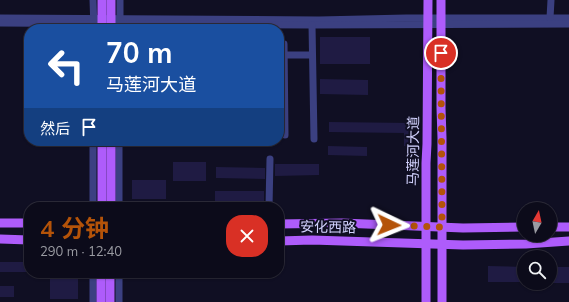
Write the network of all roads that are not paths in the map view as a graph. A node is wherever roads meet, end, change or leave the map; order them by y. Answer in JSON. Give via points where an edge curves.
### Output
{"nodes":[{"id":1,"x":94,"y":0,"type":"edge"},
{"id":2,"x":102,"y":0,"type":"edge"},
{"id":3,"x":111,"y":0,"type":"edge"},
{"id":4,"x":120,"y":0,"type":"edge"},
{"id":5,"x":428,"y":0,"type":"edge"},
{"id":6,"x":441,"y":0,"type":"edge"},
{"id":7,"x":551,"y":0,"type":"edge"},
{"id":8,"x":0,"y":18,"type":"edge"},
{"id":9,"x":550,"y":18,"type":"junction"},
{"id":10,"x":569,"y":18,"type":"edge"},
{"id":11,"x":428,"y":21,"type":"junction"},
{"id":12,"x":441,"y":21,"type":"junction"},
{"id":13,"x":0,"y":23,"type":"edge"},
{"id":14,"x":107,"y":23,"type":"edge"},
{"id":15,"x":124,"y":24,"type":"edge"},
{"id":16,"x":569,"y":24,"type":"edge"},
{"id":17,"x":284,"y":25,"type":"edge"},
{"id":18,"x":312,"y":25,"type":"junction"},
{"id":19,"x":284,"y":55,"type":"edge"},
{"id":20,"x":312,"y":55,"type":"junction"},
{"id":21,"x":284,"y":115,"type":"edge"},
{"id":22,"x":285,"y":135,"type":"dead end"},
{"id":23,"x":314,"y":139,"type":"dead end"},
{"id":24,"x":93,"y":146,"type":"edge"},
{"id":25,"x":102,"y":146,"type":"edge"},
{"id":26,"x":111,"y":146,"type":"edge"},
{"id":27,"x":119,"y":146,"type":"edge"},
{"id":28,"x":270,"y":159,"type":"dead end"},
{"id":29,"x":93,"y":202,"type":"edge"},
{"id":30,"x":102,"y":202,"type":"edge"},
{"id":31,"x":111,"y":202,"type":"edge"},
{"id":32,"x":119,"y":202,"type":"edge"},
{"id":33,"x":269,"y":202,"type":"edge"},
{"id":34,"x":0,"y":223,"type":"edge"},
{"id":35,"x":24,"y":223,"type":"edge"},
{"id":36,"x":284,"y":224,"type":"edge"},
{"id":37,"x":426,"y":227,"type":"junction"},
{"id":38,"x":442,"y":227,"type":"junction"},
{"id":39,"x":517,"y":227,"type":"edge"},
{"id":40,"x":557,"y":227,"type":"edge"},
{"id":41,"x":569,"y":227,"type":"edge"},
{"id":42,"x":0,"y":239,"type":"edge"},
{"id":43,"x":24,"y":240,"type":"edge"},
{"id":44,"x":284,"y":241,"type":"edge"},
{"id":45,"x":569,"y":241,"type":"edge"},
{"id":46,"x":426,"y":244,"type":"junction"},
{"id":47,"x":442,"y":245,"type":"junction"},
{"id":48,"x":93,"y":278,"type":"edge"},
{"id":49,"x":101,"y":278,"type":"edge"},
{"id":50,"x":110,"y":278,"type":"edge"},
{"id":51,"x":119,"y":278,"type":"edge"},
{"id":52,"x":93,"y":302,"type":"edge"},
{"id":53,"x":101,"y":302,"type":"edge"},
{"id":54,"x":110,"y":302,"type":"edge"},
{"id":55,"x":119,"y":302,"type":"edge"},
{"id":56,"x":426,"y":302,"type":"edge"},
{"id":57,"x":442,"y":302,"type":"edge"}],
"edges":[{"from":1,"to":14,"type":"street"},
{"from":2,"to":14,"type":"main road"},
{"from":3,"to":14,"type":"main road"},
{"from":4,"to":14,"type":"street"},
{"from":5,"to":11,"type":"main road","name":"马莲河大道"},
{"from":6,"to":12,"type":"main road","name":"马莲河大道"},
{"from":7,"to":9,"type":"street"},
{"from":8,"to":14,"type":"street"},
{"from":9,"to":10,"type":"street"},
{"from":9,"to":12,"type":"street"},
{"from":11,"to":12,"type":"street"},
{"from":11,"to":14,"type":"street"},
{"from":11,"to":18,"type":"street"},
{"from":11,"to":37,"type":"main road","name":"马莲河大道"},
{"from":12,"to":16,"type":"street"},
{"from":12,"to":38,"type":"main road","name":"马莲河大道"},
{"from":13,"to":14,"type":"street"},
{"from":14,"to":15,"type":"street"},
{"from":17,"to":18,"type":"street"},
{"from":18,"to":20,"type":"street"},
{"from":19,"to":20,"type":"street"},
{"from":20,"to":23,"type":"street"},
{"from":21,"to":22,"type":"street"},
{"from":24,"to":29,"type":"street"},
{"from":25,"to":30,"type":"main road"},
{"from":26,"to":31,"type":"main road"},
{"from":27,"to":32,"type":"street"},
{"from":28,"to":33,"type":"street"},
{"from":34,"to":35,"type":"main road"},
{"from":36,"to":37,"type":"main road","name":"安化西路","via":[[342,223]]},
{"from":37,"to":38,"type":"main road","name":"安化西路"},
{"from":37,"to":46,"type":"main road","name":"马莲河大道"},
{"from":38,"to":39,"type":"main road","name":"安化西路"},
{"from":38,"to":47,"type":"main road","name":"马莲河大道"},
{"from":40,"to":41,"type":"main road"},
{"from":42,"to":43,"type":"main road"},
{"from":44,"to":46,"type":"main road","name":"安化西路"},
{"from":45,"to":47,"type":"main road","name":"安化西路"},
{"from":46,"to":47,"type":"main road","name":"安化西路"},
{"from":46,"to":56,"type":"main road","name":"马莲河大道"},
{"from":47,"to":57,"type":"main road","name":"马莲河大道"},
{"from":48,"to":52,"type":"street"},
{"from":49,"to":53,"type":"main road"},
{"from":50,"to":54,"type":"main road"},
{"from":51,"to":55,"type":"street"}]}
